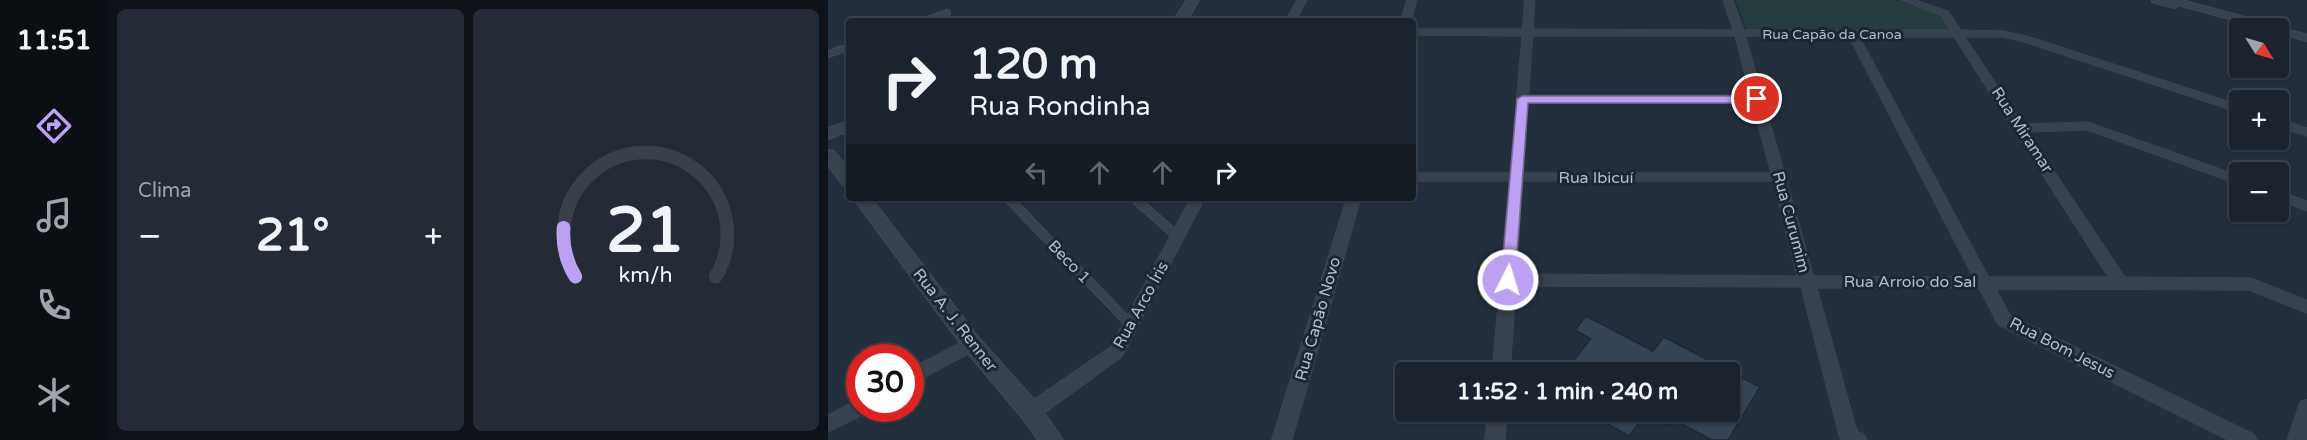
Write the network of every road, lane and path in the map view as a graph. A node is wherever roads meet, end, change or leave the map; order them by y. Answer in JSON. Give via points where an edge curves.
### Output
{"nodes":[{"id":1,"x":1193,"y":0,"type":"edge"},
{"id":2,"x":1302,"y":0,"type":"edge"},
{"id":3,"x":1412,"y":0,"type":"edge"},
{"id":4,"x":1530,"y":0,"type":"edge"},
{"id":5,"x":1728,"y":0,"type":"edge"},
{"id":6,"x":1905,"y":0,"type":"edge"},
{"id":7,"x":2155,"y":0,"type":"edge"},
{"id":8,"x":2170,"y":0,"type":"edge"},
{"id":9,"x":947,"y":14,"type":"dead end"},
{"id":10,"x":934,"y":18,"type":"edge"},
{"id":11,"x":1182,"y":18,"type":"edge"},
{"id":12,"x":1293,"y":18,"type":"edge"},
{"id":13,"x":1407,"y":18,"type":"edge"},
{"id":14,"x":2237,"y":18,"type":"edge"},
{"id":15,"x":2229,"y":20,"type":"edge"},
{"id":16,"x":1416,"y":32,"type":"edge"},
{"id":17,"x":1528,"y":33,"type":"junction"},
{"id":18,"x":1740,"y":34,"type":"junction"},
{"id":19,"x":1853,"y":34,"type":"junction"},
{"id":20,"x":1960,"y":34,"type":"junction"},
{"id":21,"x":2289,"y":35,"type":"edge"},
{"id":22,"x":2307,"y":40,"type":"edge"},
{"id":23,"x":846,"y":48,"type":"edge"},
{"id":24,"x":828,"y":54,"type":"edge"},
{"id":25,"x":1522,"y":99,"type":"junction"},
{"id":26,"x":1757,"y":99,"type":"junction"},
{"id":27,"x":2229,"y":105,"type":"edge"},
{"id":28,"x":2289,"y":126,"type":"edge"},
{"id":29,"x":846,"y":127,"type":"edge"},
{"id":30,"x":2020,"y":128,"type":"junction"},
{"id":31,"x":2307,"y":132,"type":"edge"},
{"id":32,"x":828,"y":134,"type":"edge"},
{"id":33,"x":828,"y":155,"type":"edge"},
{"id":34,"x":846,"y":175,"type":"edge"},
{"id":35,"x":1416,"y":177,"type":"edge"},
{"id":36,"x":1779,"y":177,"type":"junction"},
{"id":37,"x":2229,"y":177,"type":"edge"},
{"id":38,"x":1516,"y":178,"type":"junction"},
{"id":39,"x":2289,"y":199,"type":"edge"},
{"id":40,"x":864,"y":201,"type":"edge"},
{"id":41,"x":1011,"y":201,"type":"edge"},
{"id":42,"x":1137,"y":201,"type":"edge"},
{"id":43,"x":1196,"y":201,"type":"edge"},
{"id":44,"x":1353,"y":201,"type":"edge"},
{"id":45,"x":2307,"y":206,"type":"edge"},
{"id":46,"x":1178,"y":237,"type":"junction"},
{"id":47,"x":1508,"y":280,"type":"junction"},
{"id":48,"x":1807,"y":282,"type":"junction"},
{"id":49,"x":1984,"y":282,"type":"junction"},
{"id":50,"x":2120,"y":283,"type":"junction"},
{"id":51,"x":2307,"y":307,"type":"edge"},
{"id":52,"x":1131,"y":325,"type":"junction"},
{"id":53,"x":972,"y":344,"type":"junction"},
{"id":54,"x":1502,"y":362,"type":"edge"},
{"id":55,"x":924,"y":370,"type":"edge"},
{"id":56,"x":2307,"y":408,"type":"edge"},
{"id":57,"x":1030,"y":412,"type":"junction"},
{"id":58,"x":846,"y":414,"type":"edge"},
{"id":59,"x":1497,"y":422,"type":"edge"},
{"id":60,"x":828,"y":424,"type":"edge"},
{"id":61,"x":1052,"y":440,"type":"edge"},
{"id":62,"x":1282,"y":440,"type":"edge"},
{"id":63,"x":1495,"y":440,"type":"edge"},
{"id":64,"x":1857,"y":440,"type":"edge"},
{"id":65,"x":2247,"y":440,"type":"edge"},
{"id":66,"x":2297,"y":440,"type":"edge"}],
"edges":[{"from":1,"to":11,"type":"street"},
{"from":2,"to":12,"type":"street"},
{"from":3,"to":13,"type":"street"},
{"from":4,"to":17,"type":"street"},
{"from":5,"to":18,"type":"street","name":"Rua Curumim"},
{"from":6,"to":20,"type":"street","name":"Rua Miramar","via":[[1944,13]]},
{"from":7,"to":15,"type":"lane"},
{"from":8,"to":14,"type":"lane"},
{"from":9,"to":10,"type":"lane"},
{"from":16,"to":17,"type":"street","name":"Rua Capão da Canoa"},
{"from":17,"to":18,"type":"street","name":"Rua Capão da Canoa"},
{"from":17,"to":25,"type":"street"},
{"from":18,"to":19,"type":"street","name":"Rua Capão da Canoa"},
{"from":18,"to":26,"type":"street","name":"Rua Curumim"},
{"from":19,"to":20,"type":"street","name":"Rua Capão da Canoa"},
{"from":19,"to":49,"type":"street","name":"Rua Bom Jesus"},
{"from":20,"to":27,"type":"street","name":"Rua Capão da Canoa","via":[[2023,38]]},
{"from":20,"to":30,"type":"street","name":"Rua Miramar"},
{"from":21,"to":22,"type":"lane"},
{"from":23,"to":24,"type":"lane"},
{"from":25,"to":26,"type":"street"},
{"from":25,"to":38,"type":"street"},
{"from":26,"to":36,"type":"street","name":"Rua Curumim"},
{"from":28,"to":31,"type":"street"},
{"from":29,"to":32,"type":"street"},
{"from":30,"to":37,"type":"street","via":[[2088,126]]},
{"from":30,"to":50,"type":"street","name":"Rua Miramar"},
{"from":33,"to":34,"type":"street"},
{"from":35,"to":38,"type":"street","name":"Rua Ibicuí"},
{"from":36,"to":38,"type":"street","name":"Rua Ibicuí"},
{"from":36,"to":48,"type":"street","name":"Rua Curumim"},
{"from":38,"to":47,"type":"street"},
{"from":39,"to":45,"type":"street"},
{"from":40,"to":53,"type":"street","name":"Rua A. J. Renner"},
{"from":41,"to":52,"type":"lane","name":"Beco 1"},
{"from":42,"to":46,"type":"lane"},
{"from":43,"to":46,"type":"street","name":"Rua Arco Íris"},
{"from":44,"to":62,"type":"street","name":"Rua Capão Novo"},
{"from":46,"to":52,"type":"street","name":"Rua Arco Íris"},
{"from":47,"to":48,"type":"street","name":"Rua Arroio do Sal"},
{"from":47,"to":54,"type":"street"},
{"from":48,"to":49,"type":"street","name":"Rua Arroio do Sal"},
{"from":48,"to":64,"type":"street","name":"Rua Curumim","via":[[1849,436]]},
{"from":49,"to":50,"type":"street","name":"Rua Arroio do Sal"},
{"from":49,"to":65,"type":"street","name":"Rua Bom Jesus","via":[[2004,320]]},
{"from":50,"to":51,"type":"street","name":"Rua Arroio do Sal","via":[[2250,284]]},
{"from":52,"to":57,"type":"street","name":"Rua Arco Íris","via":[[1116,352]]},
{"from":53,"to":55,"type":"street"},
{"from":53,"to":57,"type":"street","name":"Rua A. J. Renner"},
{"from":56,"to":66,"type":"street"},
{"from":57,"to":61,"type":"street","name":"Rua A. J. Renner"},
{"from":58,"to":60,"type":"street"},
{"from":59,"to":63,"type":"street"}]}
